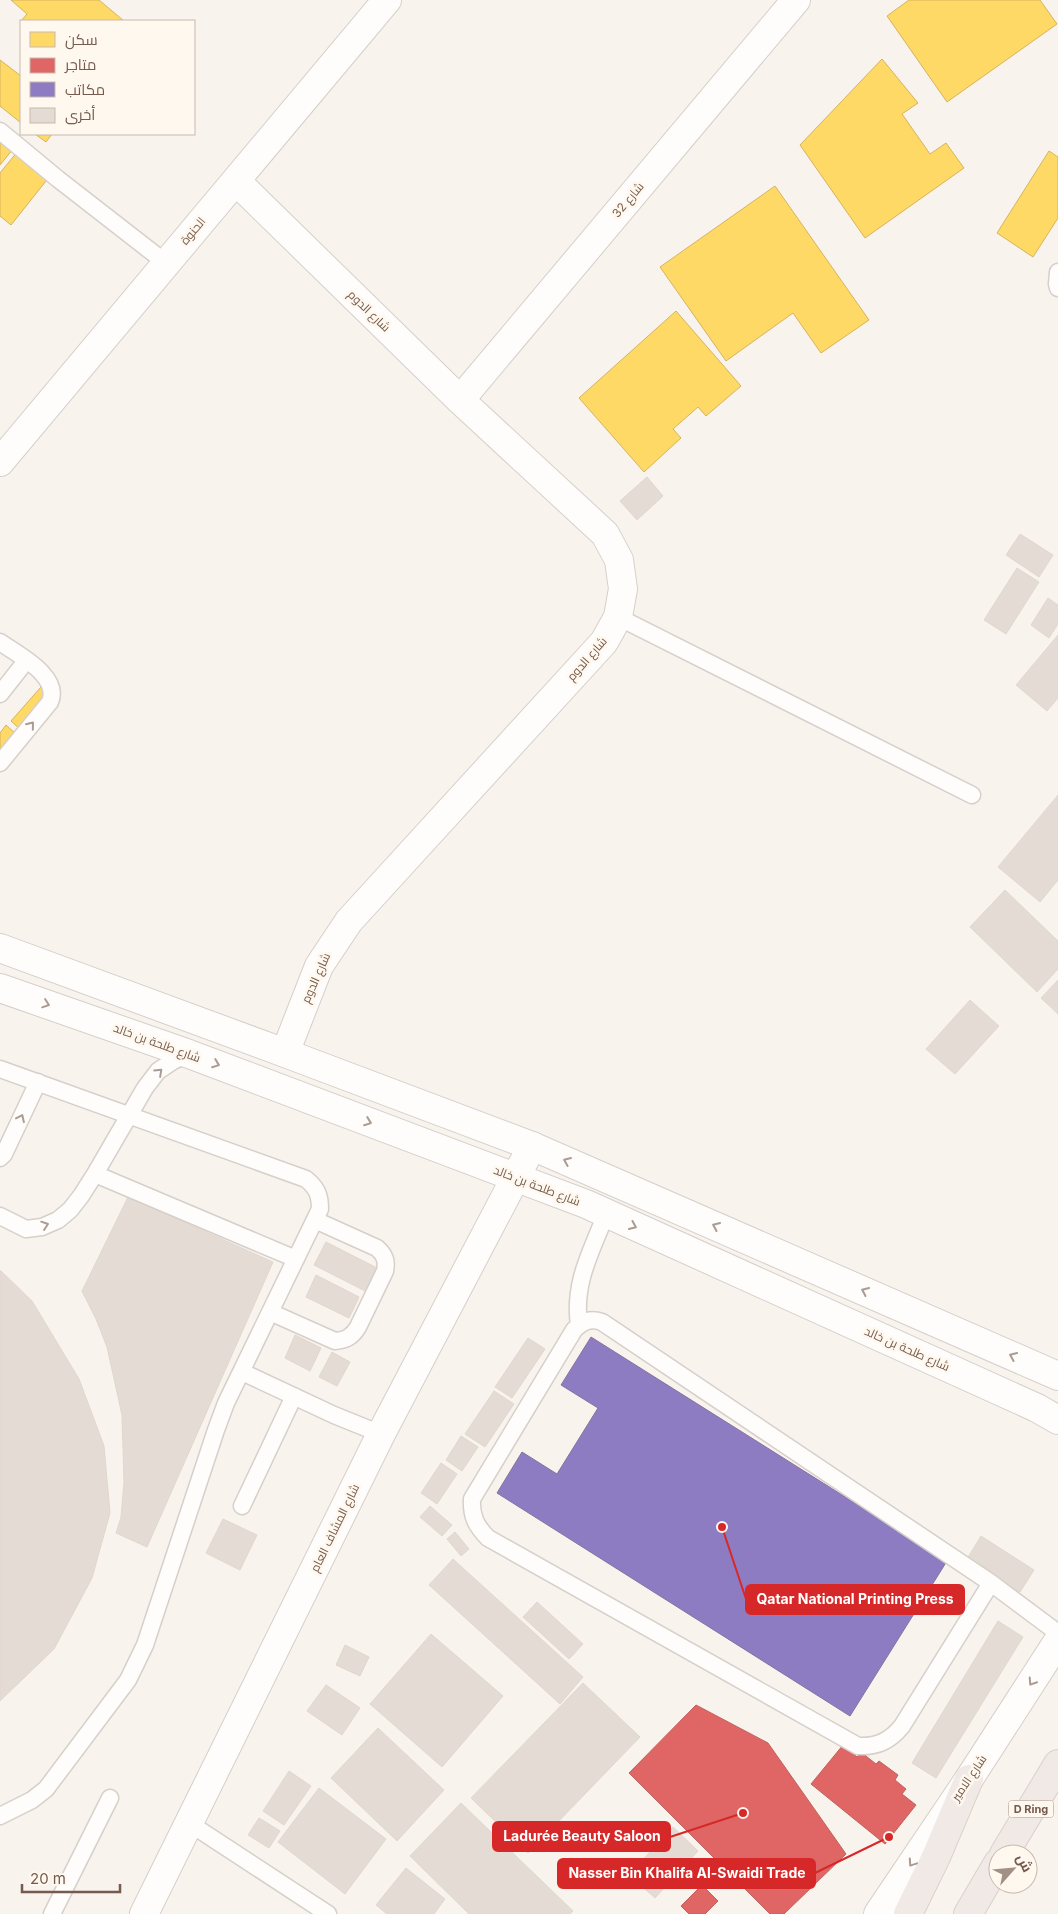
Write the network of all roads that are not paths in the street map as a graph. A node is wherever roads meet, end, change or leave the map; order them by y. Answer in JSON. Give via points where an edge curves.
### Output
{"nodes":[{"id":1,"x":387,"y":0,"type":"edge"},
{"id":2,"x":796,"y":0,"type":"edge"},
{"id":3,"x":0,"y":131,"type":"edge"},
{"id":4,"x":236,"y":181,"type":"junction"},
{"id":5,"x":166,"y":263,"type":"junction"},
{"id":6,"x":1058,"y":272,"type":"edge"},
{"id":7,"x":1058,"y":288,"type":"edge"},
{"id":8,"x":460,"y":400,"type":"junction"},
{"id":9,"x":0,"y":462,"type":"edge"},
{"id":10,"x":618,"y":617,"type":"junction"},
{"id":11,"x":0,"y":642,"type":"edge"},
{"id":12,"x":26,"y":661,"type":"junction"},
{"id":13,"x":0,"y":694,"type":"edge"},
{"id":14,"x":0,"y":763,"type":"edge"},
{"id":15,"x":972,"y":795,"type":"dead end"},
{"id":16,"x":0,"y":948,"type":"edge"},
{"id":17,"x":0,"y":988,"type":"edge"},
{"id":18,"x":285,"y":1053,"type":"junction"},
{"id":19,"x":189,"y":1054,"type":"junction"},
{"id":20,"x":0,"y":1069,"type":"edge"},
{"id":21,"x":38,"y":1082,"type":"junction"},
{"id":22,"x":129,"y":1115,"type":"junction"},
{"id":23,"x":532,"y":1146,"type":"junction"},
{"id":24,"x":2,"y":1156,"type":"edge"},
{"id":25,"x":95,"y":1174,"type":"junction"},
{"id":26,"x":516,"y":1178,"type":"junction"},
{"id":27,"x":606,"y":1214,"type":"junction"},
{"id":28,"x":0,"y":1216,"type":"edge"},
{"id":29,"x":315,"y":1220,"type":"junction"},
{"id":30,"x":296,"y":1259,"type":"junction"},
{"id":31,"x":270,"y":1312,"type":"junction"},
{"id":32,"x":579,"y":1324,"type":"junction"},
{"id":33,"x":242,"y":1372,"type":"junction"},
{"id":34,"x":1058,"y":1376,"type":"edge"},
{"id":35,"x":294,"y":1396,"type":"junction"},
{"id":36,"x":1058,"y":1420,"type":"edge"},
{"id":37,"x":381,"y":1434,"type":"junction"},
{"id":38,"x":242,"y":1506,"type":"dead end"},
{"id":39,"x":991,"y":1583,"type":"junction"},
{"id":40,"x":1058,"y":1633,"type":"edge"},
{"id":41,"x":1058,"y":1641,"type":"edge"},
{"id":42,"x":1058,"y":1764,"type":"edge"},
{"id":43,"x":969,"y":1779,"type":"junction"},
{"id":44,"x":110,"y":1798,"type":"dead end"},
{"id":45,"x":0,"y":1816,"type":"edge"},
{"id":46,"x":189,"y":1823,"type":"junction"},
{"id":47,"x":1010,"y":1844,"type":"edge"},
{"id":48,"x":988,"y":1881,"type":"edge"},
{"id":49,"x":52,"y":1914,"type":"edge"},
{"id":50,"x":144,"y":1914,"type":"edge"},
{"id":51,"x":328,"y":1914,"type":"edge"},
{"id":52,"x":878,"y":1914,"type":"edge"},
{"id":53,"x":908,"y":1914,"type":"edge"},
{"id":54,"x":968,"y":1914,"type":"edge"}],
"edges":[{"from":1,"to":4,"type":"street","name":"الحنوة"},
{"from":2,"to":8,"type":"street","name":"شارع 32"},
{"from":3,"to":5,"type":"lane"},
{"from":4,"to":5,"type":"street","name":"الحنوة"},
{"from":4,"to":8,"type":"street","name":"شارع الدوم"},
{"from":5,"to":9,"type":"street","name":"الحنوة"},
{"from":6,"to":7,"type":"lane"},
{"from":8,"to":10,"type":"street","name":"شارع الدوم","via":[[605,534],[619,560],[623,589]]},
{"from":10,"to":15,"type":"lane"},
{"from":10,"to":18,"type":"street","name":"شارع الدوم","via":[[604,642],[349,921],[319,966]]},
{"from":11,"to":12,"type":"lane"},
{"from":12,"to":13,"type":"lane"},
{"from":14,"to":12,"type":"lane","one_way":true,"via":[[53,695],[45,675]]},
{"from":16,"to":18,"type":"street"},
{"from":17,"to":19,"type":"street","name":"شارع طلحة بن خالد","one_way":true},
{"from":18,"to":23,"type":"street"},
{"from":22,"to":19,"type":"lane","one_way":true,"via":[[158,1071]]},
{"from":19,"to":26,"type":"street","name":"شارع طلحة بن خالد","one_way":true},
{"from":20,"to":21,"type":"lane"},
{"from":21,"to":22,"type":"lane"},
{"from":24,"to":21,"type":"lane","one_way":true},
{"from":22,"to":25,"type":"lane"},
{"from":22,"to":29,"type":"lane","via":[[306,1179],[315,1186],[320,1197],[320,1209]]},
{"from":23,"to":26,"type":"street","name":"شارع المشاف العام"},
{"from":34,"to":23,"type":"street","one_way":true},
{"from":28,"to":25,"type":"lane","one_way":true,"via":[[26,1229],[58,1220],[70,1210]]},
{"from":25,"to":30,"type":"lane"},
{"from":26,"to":27,"type":"street","name":"شارع طلحة بن خالد"},
{"from":26,"to":37,"type":"street","name":"شارع المشاف العام"},
{"from":27,"to":32,"type":"lane","via":[[581,1275],[577,1308]]},
{"from":27,"to":36,"type":"street","name":"شارع طلحة بن خالد","one_way":true},
{"from":29,"to":30,"type":"lane"},
{"from":29,"to":31,"type":"lane","via":[[384,1254],[385,1271],[358,1327],[353,1335],[335,1341]]},
{"from":30,"to":31,"type":"lane"},
{"from":31,"to":33,"type":"lane"},
{"from":32,"to":39,"type":"lane","via":[[594,1319],[602,1322]]},
{"from":32,"to":39,"type":"lane","via":[[472,1499],[475,1522],[488,1538],[858,1746],[871,1747],[895,1735]]},
{"from":33,"to":35,"type":"lane"},
{"from":33,"to":45,"type":"lane","via":[[216,1430],[135,1668],[46,1789]]},
{"from":35,"to":37,"type":"lane"},
{"from":35,"to":38,"type":"lane"},
{"from":37,"to":46,"type":"street","name":"شارع المشاف العام"},
{"from":39,"to":40,"type":"lane"},
{"from":41,"to":43,"type":"street","name":"شارع الامير","one_way":true},
{"from":42,"to":47,"type":"highway","number":"D Ring"},
{"from":43,"to":52,"type":"street","name":"شارع الامير","one_way":true},
{"from":43,"to":53,"type":"highway"},
{"from":44,"to":49,"type":"lane"},
{"from":46,"to":50,"type":"street","name":"شارع المشاف العام"},
{"from":46,"to":51,"type":"lane"},
{"from":48,"to":54,"type":"highway"}]}
